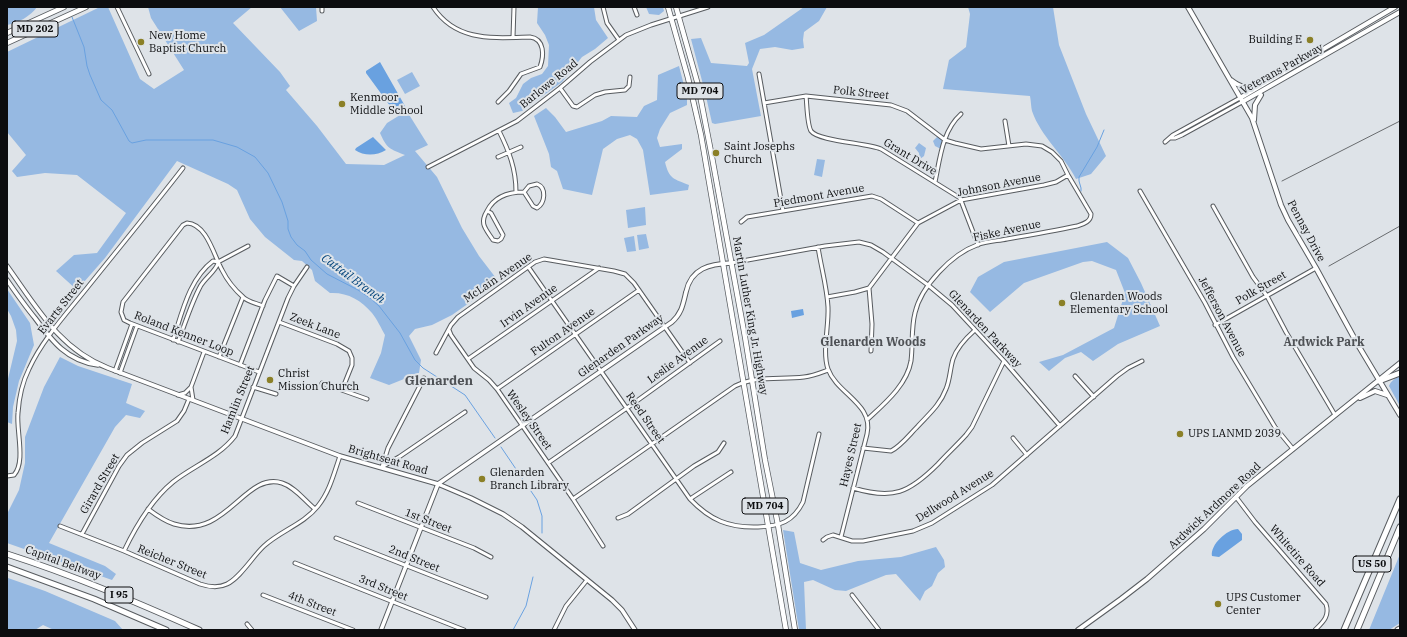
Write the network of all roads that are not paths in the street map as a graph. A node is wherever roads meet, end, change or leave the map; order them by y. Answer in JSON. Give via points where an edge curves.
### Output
{"nodes":[{"id":1,"x":86,"y":7,"type":"edge"},
{"id":2,"x":117,"y":7,"type":"edge"},
{"id":3,"x":322,"y":7,"type":"edge"},
{"id":4,"x":433,"y":7,"type":"edge"},
{"id":5,"x":514,"y":7,"type":"edge"},
{"id":6,"x":603,"y":7,"type":"edge"},
{"id":7,"x":634,"y":7,"type":"edge"},
{"id":8,"x":668,"y":7,"type":"edge"},
{"id":9,"x":676,"y":7,"type":"edge"},
{"id":10,"x":708,"y":7,"type":"edge"},
{"id":11,"x":1188,"y":7,"type":"edge"},
{"id":12,"x":1395,"y":7,"type":"edge"},
{"id":13,"x":61,"y":8,"type":"edge"},
{"id":14,"x":322,"y":11,"type":"dead end"},
{"id":15,"x":1400,"y":12,"type":"edge"},
{"id":16,"x":637,"y":15,"type":"dead end"},
{"id":17,"x":63,"y":16,"type":"junction"},
{"id":18,"x":679,"y":16,"type":"junction"},
{"id":19,"x":672,"y":18,"type":"junction"},
{"id":20,"x":7,"y":33,"type":"edge"},
{"id":21,"x":513,"y":37,"type":"junction"},
{"id":22,"x":619,"y":40,"type":"junction"},
{"id":23,"x":7,"y":43,"type":"edge"},
{"id":24,"x":149,"y":74,"type":"dead end"},
{"id":25,"x":759,"y":74,"type":"dead end"},
{"id":26,"x":630,"y":77,"type":"dead end"},
{"id":27,"x":1229,"y":78,"type":"junction"},
{"id":28,"x":1272,"y":80,"type":"junction"},
{"id":29,"x":560,"y":88,"type":"junction"},
{"id":30,"x":1267,"y":89,"type":"junction"},
{"id":31,"x":806,"y":96,"type":"junction"},
{"id":32,"x":1241,"y":100,"type":"junction"},
{"id":33,"x":498,"y":102,"type":"dead end"},
{"id":34,"x":764,"y":103,"type":"junction"},
{"id":35,"x":961,"y":114,"type":"dead end"},
{"id":36,"x":1005,"y":122,"type":"dead end"},
{"id":37,"x":1254,"y":122,"type":"junction"},
{"id":38,"x":499,"y":131,"type":"junction"},
{"id":39,"x":708,"y":134,"type":"junction"},
{"id":40,"x":701,"y":137,"type":"junction"},
{"id":41,"x":945,"y":140,"type":"junction"},
{"id":42,"x":1165,"y":142,"type":"dead end"},
{"id":43,"x":1009,"y":146,"type":"junction"},
{"id":44,"x":521,"y":147,"type":"dead end"},
{"id":45,"x":510,"y":153,"type":"junction"},
{"id":46,"x":498,"y":157,"type":"dead end"},
{"id":47,"x":428,"y":167,"type":"dead end"},
{"id":48,"x":183,"y":168,"type":"dead end"},
{"id":49,"x":1068,"y":176,"type":"junction"},
{"id":50,"x":935,"y":182,"type":"junction"},
{"id":51,"x":1140,"y":191,"type":"dead end"},
{"id":52,"x":516,"y":192,"type":"junction"},
{"id":53,"x":524,"y":192,"type":"junction"},
{"id":54,"x":961,"y":200,"type":"junction"},
{"id":55,"x":1213,"y":206,"type":"dead end"},
{"id":56,"x":487,"y":211,"type":"junction"},
{"id":57,"x":782,"y":211,"type":"junction"},
{"id":58,"x":742,"y":222,"type":"dead end"},
{"id":59,"x":918,"y":223,"type":"junction"},
{"id":60,"x":978,"y":244,"type":"junction"},
{"id":61,"x":248,"y":246,"type":"dead end"},
{"id":62,"x":818,"y":247,"type":"junction"},
{"id":63,"x":891,"y":258,"type":"junction"},
{"id":64,"x":218,"y":262,"type":"junction"},
{"id":65,"x":731,"y":263,"type":"junction"},
{"id":66,"x":722,"y":264,"type":"junction"},
{"id":67,"x":7,"y":266,"type":"edge"},
{"id":68,"x":306,"y":267,"type":"dead end"},
{"id":69,"x":529,"y":268,"type":"junction"},
{"id":70,"x":599,"y":268,"type":"junction"},
{"id":71,"x":1316,"y":268,"type":"junction"},
{"id":72,"x":7,"y":280,"type":"edge"},
{"id":73,"x":928,"y":285,"type":"junction"},
{"id":74,"x":294,"y":286,"type":"junction"},
{"id":75,"x":869,"y":288,"type":"junction"},
{"id":76,"x":639,"y":290,"type":"junction"},
{"id":77,"x":1267,"y":296,"type":"junction"},
{"id":78,"x":243,"y":297,"type":"junction"},
{"id":79,"x":827,"y":297,"type":"junction"},
{"id":80,"x":552,"y":301,"type":"junction"},
{"id":81,"x":263,"y":306,"type":"junction"},
{"id":82,"x":279,"y":322,"type":"junction"},
{"id":83,"x":132,"y":324,"type":"junction"},
{"id":84,"x":1215,"y":325,"type":"junction"},
{"id":85,"x":137,"y":326,"type":"junction"},
{"id":86,"x":665,"y":326,"type":"junction"},
{"id":87,"x":54,"y":330,"type":"junction"},
{"id":88,"x":449,"y":330,"type":"junction"},
{"id":89,"x":975,"y":330,"type":"junction"},
{"id":90,"x":576,"y":334,"type":"junction"},
{"id":91,"x":49,"y":337,"type":"junction"},
{"id":92,"x":172,"y":340,"type":"junction"},
{"id":93,"x":720,"y":341,"type":"dead end"},
{"id":94,"x":178,"y":342,"type":"junction"},
{"id":95,"x":871,"y":351,"type":"dead end"},
{"id":96,"x":204,"y":352,"type":"junction"},
{"id":97,"x":436,"y":353,"type":"dead end"},
{"id":98,"x":219,"y":357,"type":"junction"},
{"id":99,"x":468,"y":359,"type":"junction"},
{"id":100,"x":1004,"y":361,"type":"junction"},
{"id":101,"x":1142,"y":361,"type":"dead end"},
{"id":102,"x":690,"y":363,"type":"junction"},
{"id":103,"x":1400,"y":363,"type":"edge"},
{"id":104,"x":101,"y":365,"type":"junction"},
{"id":105,"x":240,"y":365,"type":"junction"},
{"id":106,"x":601,"y":370,"type":"junction"},
{"id":107,"x":828,"y":370,"type":"junction"},
{"id":108,"x":115,"y":371,"type":"junction"},
{"id":109,"x":259,"y":372,"type":"junction"},
{"id":110,"x":120,"y":373,"type":"junction"},
{"id":111,"x":1400,"y":373,"type":"edge"},
{"id":112,"x":1075,"y":376,"type":"dead end"},
{"id":113,"x":424,"y":378,"type":"dead end"},
{"id":114,"x":752,"y":379,"type":"junction"},
{"id":115,"x":1379,"y":381,"type":"junction"},
{"id":116,"x":322,"y":383,"type":"dead end"},
{"id":117,"x":744,"y":383,"type":"junction"},
{"id":118,"x":191,"y":387,"type":"junction"},
{"id":119,"x":253,"y":387,"type":"junction"},
{"id":120,"x":497,"y":389,"type":"junction"},
{"id":121,"x":342,"y":390,"type":"junction"},
{"id":122,"x":276,"y":394,"type":"dead end"},
{"id":123,"x":178,"y":395,"type":"junction"},
{"id":124,"x":1388,"y":395,"type":"junction"},
{"id":125,"x":1094,"y":397,"type":"junction"},
{"id":126,"x":367,"y":399,"type":"dead end"},
{"id":127,"x":191,"y":400,"type":"junction"},
{"id":128,"x":1350,"y":403,"type":"junction"},
{"id":129,"x":627,"y":408,"type":"junction"},
{"id":130,"x":465,"y":412,"type":"dead end"},
{"id":131,"x":1400,"y":415,"type":"edge"},
{"id":132,"x":1335,"y":416,"type":"junction"},
{"id":133,"x":242,"y":419,"type":"junction"},
{"id":134,"x":868,"y":420,"type":"junction"},
{"id":135,"x":523,"y":426,"type":"junction"},
{"id":136,"x":1060,"y":426,"type":"junction"},
{"id":137,"x":819,"y":434,"type":"dead end"},
{"id":138,"x":1013,"y":438,"type":"dead end"},
{"id":139,"x":652,"y":443,"type":"junction"},
{"id":140,"x":724,"y":443,"type":"dead end"},
{"id":141,"x":863,"y":448,"type":"junction"},
{"id":142,"x":1293,"y":449,"type":"junction"},
{"id":143,"x":1027,"y":455,"type":"junction"},
{"id":144,"x":340,"y":456,"type":"junction"},
{"id":145,"x":548,"y":463,"type":"junction"},
{"id":146,"x":382,"y":467,"type":"junction"},
{"id":147,"x":730,"y":472,"type":"dead end"},
{"id":148,"x":7,"y":476,"type":"edge"},
{"id":149,"x":676,"y":479,"type":"junction"},
{"id":150,"x":438,"y":484,"type":"junction"},
{"id":151,"x":852,"y":488,"type":"junction"},
{"id":152,"x":1236,"y":497,"type":"junction"},
{"id":153,"x":573,"y":499,"type":"junction"},
{"id":154,"x":690,"y":499,"type":"junction"},
{"id":155,"x":1400,"y":499,"type":"edge"},
{"id":156,"x":358,"y":503,"type":"dead end"},
{"id":157,"x":148,"y":509,"type":"junction"},
{"id":158,"x":315,"y":510,"type":"junction"},
{"id":159,"x":618,"y":518,"type":"dead end"},
{"id":160,"x":778,"y":525,"type":"junction"},
{"id":161,"x":60,"y":526,"type":"dead end"},
{"id":162,"x":420,"y":527,"type":"junction"},
{"id":163,"x":768,"y":527,"type":"junction"},
{"id":164,"x":1400,"y":528,"type":"edge"},
{"id":165,"x":82,"y":534,"type":"junction"},
{"id":166,"x":841,"y":537,"type":"junction"},
{"id":167,"x":336,"y":538,"type":"dead end"},
{"id":168,"x":823,"y":540,"type":"dead end"},
{"id":169,"x":603,"y":546,"type":"dead end"},
{"id":170,"x":7,"y":551,"type":"edge"},
{"id":171,"x":124,"y":551,"type":"junction"},
{"id":172,"x":7,"y":554,"type":"edge"},
{"id":173,"x":491,"y":557,"type":"dead end"},
{"id":174,"x":37,"y":564,"type":"junction"},
{"id":175,"x":295,"y":564,"type":"dead end"},
{"id":176,"x":406,"y":565,"type":"junction"},
{"id":177,"x":7,"y":567,"type":"edge"},
{"id":178,"x":587,"y":580,"type":"junction"},
{"id":179,"x":264,"y":595,"type":"dead end"},
{"id":180,"x":852,"y":595,"type":"dead end"},
{"id":181,"x":486,"y":597,"type":"dead end"},
{"id":182,"x":392,"y":602,"type":"junction"},
{"id":183,"x":247,"y":624,"type":"dead end"},
{"id":184,"x":166,"y":630,"type":"edge"},
{"id":185,"x":199,"y":630,"type":"edge"},
{"id":186,"x":252,"y":630,"type":"edge"},
{"id":187,"x":353,"y":630,"type":"edge"},
{"id":188,"x":381,"y":630,"type":"edge"},
{"id":189,"x":464,"y":630,"type":"edge"},
{"id":190,"x":554,"y":630,"type":"edge"},
{"id":191,"x":635,"y":630,"type":"edge"},
{"id":192,"x":786,"y":630,"type":"edge"},
{"id":193,"x":795,"y":630,"type":"edge"},
{"id":194,"x":879,"y":630,"type":"edge"},
{"id":195,"x":1078,"y":630,"type":"edge"},
{"id":196,"x":1315,"y":630,"type":"edge"},
{"id":197,"x":1344,"y":630,"type":"edge"},
{"id":198,"x":1357,"y":630,"type":"edge"}],
"edges":[{"from":1,"to":17,"type":"main road","number":"MD 202"},
{"from":2,"to":24,"type":"street"},
{"from":3,"to":14,"type":"street"},
{"from":4,"to":21,"type":"street","via":[[446,23],[464,33],[472,36]]},
{"from":5,"to":21,"type":"street"},
{"from":6,"to":22,"type":"street","via":[[608,26]]},
{"from":7,"to":16,"type":"street"},
{"from":8,"to":19,"type":"main road","name":"Martin Luther King Jr. Highway","number":"MD 704"},
{"from":9,"to":18,"type":"main road","name":"Martin Luther King Jr. Highway","number":"MD 704"},
{"from":10,"to":18,"type":"street","name":"Barlowe Road"},
{"from":11,"to":27,"type":"main road","name":"Pennsy Drive"},
{"from":12,"to":28,"type":"main road","name":"Veterans Parkway"},
{"from":13,"to":17,"type":"street"},
{"from":13,"to":20,"type":"main road","number":"MD 202"},
{"from":15,"to":30,"type":"main road","name":"Veterans Parkway"},
{"from":17,"to":23,"type":"main road","number":"MD 202"},
{"from":18,"to":19,"type":"street","name":"Barlowe Road"},
{"from":18,"to":39,"type":"main road","name":"Martin Luther King Jr. Highway","number":"MD 704"},
{"from":19,"to":22,"type":"street","name":"Barlowe Road","via":[[637,30]]},
{"from":19,"to":40,"type":"main road","name":"Martin Luther King Jr. Highway","number":"MD 704"},
{"from":21,"to":33,"type":"street","via":[[539,40],[542,46],[541,62],[538,68],[521,74],[509,92]]},
{"from":22,"to":29,"type":"street","name":"Barlowe Road"},
{"from":25,"to":34,"type":"street"},
{"from":26,"to":29,"type":"street","via":[[629,86],[625,90],[595,95],[577,107],[573,106]]},
{"from":27,"to":28,"type":"main road","via":[[1247,88]]},
{"from":27,"to":32,"type":"main road","name":"Pennsy Drive"},
{"from":28,"to":32,"type":"main road","name":"Veterans Parkway"},
{"from":29,"to":38,"type":"street","name":"Barlowe Road","via":[[517,121]]},
{"from":30,"to":32,"type":"main road","name":"Veterans Parkway"},
{"from":30,"to":37,"type":"main road","via":[[1255,105]]},
{"from":31,"to":34,"type":"street","name":"Polk Street"},
{"from":31,"to":41,"type":"street","name":"Polk Street","via":[[895,106],[911,114]]},
{"from":31,"to":50,"type":"street","name":"Grant Drive","via":[[810,128],[814,133],[832,139],[878,147]]},
{"from":32,"to":37,"type":"main road","name":"Pennsy Drive"},
{"from":32,"to":42,"type":"street","name":"Veterans Parkway","via":[[1182,135]]},
{"from":34,"to":57,"type":"street"},
{"from":35,"to":41,"type":"street","via":[[951,126]]},
{"from":36,"to":43,"type":"street"},
{"from":37,"to":71,"type":"main road","name":"Pennsy Drive","via":[[1284,213]]},
{"from":38,"to":45,"type":"street"},
{"from":38,"to":47,"type":"street","name":"Barlowe Road"},
{"from":39,"to":40,"type":"main road"},
{"from":39,"to":65,"type":"main road","name":"Martin Luther King Jr. Highway","number":"MD 704"},
{"from":40,"to":66,"type":"main road","name":"Martin Luther King Jr. Highway","number":"MD 704"},
{"from":41,"to":43,"type":"street","via":[[980,149]]},
{"from":41,"to":50,"type":"street"},
{"from":43,"to":49,"type":"street","via":[[1032,144],[1045,148],[1060,159]]},
{"from":44,"to":45,"type":"street"},
{"from":45,"to":46,"type":"street"},
{"from":45,"to":52,"type":"street"},
{"from":48,"to":87,"type":"street","name":"Evarts Street"},
{"from":49,"to":54,"type":"street","name":"Johnson Avenue","via":[[1044,185]]},
{"from":49,"to":60,"type":"street","name":"Fiske Avenue","via":[[1091,214],[1088,221],[1076,226]]},
{"from":50,"to":54,"type":"street","name":"Grant Drive"},
{"from":51,"to":84,"type":"street","name":"Jefferson Avenue"},
{"from":52,"to":53,"type":"street"},
{"from":52,"to":56,"type":"street","via":[[494,201]]},
{"from":53,"to":53,"type":"street","via":[[534,207],[537,208],[543,203],[542,188],[539,184],[529,186]]},
{"from":54,"to":59,"type":"street","name":"Johnson Avenue"},
{"from":54,"to":60,"type":"street"},
{"from":55,"to":77,"type":"street","via":[[1253,277]]},
{"from":56,"to":56,"type":"street","via":[[491,213],[503,235],[498,242],[493,240],[483,224],[482,220]]},
{"from":57,"to":58,"type":"street","name":"Piedmont Avenue","via":[[747,217]]},
{"from":57,"to":59,"type":"street","name":"Piedmont Avenue","via":[[872,196]]},
{"from":59,"to":63,"type":"street","name":"Johnson Avenue"},
{"from":60,"to":73,"type":"street","name":"Fiske Avenue","via":[[954,259]]},
{"from":61,"to":64,"type":"street"},
{"from":62,"to":63,"type":"street","name":"Glenarden Parkway","via":[[863,242]]},
{"from":62,"to":65,"type":"street","name":"Glenarden Parkway"},
{"from":62,"to":79,"type":"street"},
{"from":63,"to":73,"type":"street","name":"Glenarden Parkway"},
{"from":63,"to":75,"type":"street","name":"Johnson Avenue"},
{"from":64,"to":78,"type":"street","name":"Roland Kenner Loop","via":[[231,284]]},
{"from":64,"to":83,"type":"street","name":"Roland Kenner Loop","via":[[206,237],[197,227],[187,223],[183,225],[123,304],[122,316]]},
{"from":64,"to":92,"type":"street","via":[[210,264],[197,279]]},
{"from":64,"to":94,"type":"street","via":[[217,267],[199,288]]},
{"from":65,"to":66,"type":"street","name":"Glenarden Parkway"},
{"from":65,"to":114,"type":"main road","name":"Martin Luther King Jr. Highway","number":"MD 704"},
{"from":66,"to":86,"type":"street","name":"Glenarden Parkway","via":[[706,267],[696,273],[688,286],[680,313]]},
{"from":66,"to":117,"type":"main road","name":"Martin Luther King Jr. Highway","number":"MD 704"},
{"from":67,"to":87,"type":"street","name":"Brightseat Road"},
{"from":68,"to":74,"type":"street","name":"Hamlin Street"},
{"from":69,"to":70,"type":"street","name":"McLain Avenue","via":[[538,260],[544,259]]},
{"from":69,"to":80,"type":"street","name":"Reed Street"},
{"from":69,"to":88,"type":"street","name":"McLain Avenue","via":[[460,315]]},
{"from":70,"to":76,"type":"street","name":"McLain Avenue","via":[[625,274]]},
{"from":70,"to":80,"type":"street","name":"Irvin Avenue"},
{"from":71,"to":77,"type":"street","name":"Polk Street"},
{"from":71,"to":115,"type":"main road","name":"Pennsy Drive"},
{"from":72,"to":91,"type":"street","name":"Brightseat Road"},
{"from":73,"to":89,"type":"street","name":"Glenarden Parkway","via":[[952,305]]},
{"from":73,"to":134,"type":"street","name":"Fiske Avenue","via":[[915,311],[911,362],[908,370],[896,391]]},
{"from":74,"to":81,"type":"street","via":[[277,276]]},
{"from":74,"to":82,"type":"street","name":"Hamlin Street"},
{"from":75,"to":79,"type":"street"},
{"from":75,"to":95,"type":"street"},
{"from":76,"to":86,"type":"street","name":"McLain Avenue"},
{"from":76,"to":90,"type":"street","name":"Fulton Avenue"},
{"from":77,"to":84,"type":"street","name":"Polk Street"},
{"from":77,"to":132,"type":"street"},
{"from":78,"to":81,"type":"street","name":"Roland Kenner Loop"},
{"from":78,"to":98,"type":"street"},
{"from":79,"to":107,"type":"street"},
{"from":80,"to":90,"type":"street","name":"Reed Street"},
{"from":80,"to":99,"type":"street","name":"Irvin Avenue"},
{"from":81,"to":105,"type":"street"},
{"from":82,"to":109,"type":"street","name":"Hamlin Street"},
{"from":82,"to":121,"type":"street","name":"Zeek Lane","via":[[349,351],[352,366]]},
{"from":83,"to":85,"type":"street","name":"Roland Kenner Loop"},
{"from":83,"to":108,"type":"street"},
{"from":84,"to":142,"type":"street","name":"Jefferson Avenue","via":[[1267,415]]},
{"from":85,"to":92,"type":"street","name":"Roland Kenner Loop"},
{"from":85,"to":110,"type":"street"},
{"from":86,"to":102,"type":"street","name":"McLain Avenue"},
{"from":86,"to":106,"type":"street","name":"Glenarden Parkway"},
{"from":87,"to":91,"type":"street","name":"Evarts Street"},
{"from":87,"to":104,"type":"street","name":"Brightseat Road","via":[[77,352]]},
{"from":88,"to":97,"type":"street","name":"McLain Avenue"},
{"from":88,"to":99,"type":"street","name":"Wesley Street"},
{"from":89,"to":100,"type":"street","name":"Glenarden Parkway"},
{"from":89,"to":141,"type":"street","via":[[959,346],[946,388],[929,415],[891,451]]},
{"from":90,"to":106,"type":"street","name":"Reed Street"},
{"from":90,"to":120,"type":"street","name":"Fulton Avenue"},
{"from":91,"to":104,"type":"street","name":"Brightseat Road","via":[[69,355]]},
{"from":91,"to":148,"type":"street","name":"Evarts Street","via":[[32,362],[23,383],[18,415],[19,464],[16,473]]},
{"from":92,"to":94,"type":"street","name":"Roland Kenner Loop"},
{"from":93,"to":102,"type":"street","name":"Leslie Avenue"},
{"from":94,"to":96,"type":"street","name":"Roland Kenner Loop"},
{"from":96,"to":98,"type":"street","name":"Roland Kenner Loop"},
{"from":96,"to":118,"type":"street"},
{"from":98,"to":105,"type":"street","name":"Roland Kenner Loop"},
{"from":99,"to":120,"type":"street","name":"Wesley Street"},
{"from":100,"to":136,"type":"street","name":"Glenarden Parkway"},
{"from":100,"to":151,"type":"street","via":[[972,427],[921,480],[907,489],[892,494]]},
{"from":101,"to":125,"type":"street","name":"Dellwood Avenue","via":[[1122,372]]},
{"from":102,"to":129,"type":"street","name":"Leslie Avenue"},
{"from":103,"to":115,"type":"main road","name":"Ardwick Ardmore Road"},
{"from":104,"to":108,"type":"street","name":"Brightseat Road"},
{"from":105,"to":109,"type":"street","name":"Roland Kenner Loop"},
{"from":106,"to":129,"type":"street","name":"Reed Street"},
{"from":106,"to":135,"type":"street","name":"Glenarden Parkway"},
{"from":107,"to":114,"type":"street","via":[[803,377]]},
{"from":107,"to":134,"type":"street","name":"Hayes Street","via":[[865,412]]},
{"from":108,"to":110,"type":"street","name":"Brightseat Road"},
{"from":109,"to":119,"type":"street","name":"Hamlin Street"},
{"from":110,"to":123,"type":"street","name":"Brightseat Road"},
{"from":111,"to":115,"type":"highway"},
{"from":112,"to":125,"type":"street"},
{"from":113,"to":146,"type":"street","via":[[386,453]]},
{"from":114,"to":117,"type":"street"},
{"from":114,"to":160,"type":"main road","name":"Martin Luther King Jr. Highway","number":"MD 704"},
{"from":115,"to":124,"type":"main road","name":"Pennsy Drive"},
{"from":115,"to":128,"type":"main road","name":"Ardwick Ardmore Road"},
{"from":116,"to":121,"type":"street"},
{"from":117,"to":139,"type":"street","via":[[732,388]]},
{"from":117,"to":163,"type":"main road","name":"Martin Luther King Jr. Highway","number":"MD 704"},
{"from":118,"to":123,"type":"street"},
{"from":118,"to":127,"type":"street"},
{"from":119,"to":122,"type":"street"},
{"from":119,"to":133,"type":"street","name":"Hamlin Street"},
{"from":120,"to":135,"type":"street","name":"Wesley Street"},
{"from":121,"to":126,"type":"street"},
{"from":123,"to":127,"type":"street","name":"Brightseat Road"},
{"from":124,"to":128,"type":"main road","via":[[1375,391]]},
{"from":124,"to":131,"type":"main road","name":"Pennsy Drive"},
{"from":125,"to":136,"type":"street","name":"Dellwood Avenue"},
{"from":127,"to":133,"type":"street","name":"Brightseat Road"},
{"from":127,"to":165,"type":"street","name":"Girard Street","via":[[177,421],[126,455]]},
{"from":128,"to":132,"type":"main road","name":"Ardwick Ardmore Road"},
{"from":129,"to":139,"type":"street","name":"Reed Street"},
{"from":129,"to":145,"type":"street","name":"Leslie Avenue"},
{"from":130,"to":146,"type":"street"},
{"from":132,"to":142,"type":"main road","name":"Ardwick Ardmore Road"},
{"from":133,"to":144,"type":"street","name":"Brightseat Road"},
{"from":133,"to":157,"type":"street","name":"Hamlin Street","via":[[227,445],[173,482]]},
{"from":134,"to":141,"type":"street","name":"Hayes Street"},
{"from":135,"to":145,"type":"street","name":"Wesley Street"},
{"from":135,"to":150,"type":"street","name":"Glenarden Parkway"},
{"from":136,"to":143,"type":"street","name":"Dellwood Avenue"},
{"from":137,"to":160,"type":"street","via":[[803,502],[790,520]]},
{"from":138,"to":143,"type":"street"},
{"from":139,"to":149,"type":"street","name":"Reed Street"},
{"from":139,"to":153,"type":"street"},
{"from":140,"to":149,"type":"street","via":[[717,452],[701,460]]},
{"from":141,"to":151,"type":"street","name":"Hayes Street"},
{"from":142,"to":152,"type":"main road","name":"Ardwick Ardmore Road"},
{"from":143,"to":166,"type":"street","name":"Dellwood Avenue","via":[[992,485],[923,528],[863,541]]},
{"from":144,"to":146,"type":"street","name":"Brightseat Road"},
{"from":144,"to":158,"type":"street","name":"Reicher Street","via":[[327,493]]},
{"from":145,"to":153,"type":"street","name":"Wesley Street"},
{"from":146,"to":150,"type":"street","name":"Brightseat Road"},
{"from":147,"to":154,"type":"street"},
{"from":149,"to":154,"type":"street","name":"Reed Street"},
{"from":149,"to":159,"type":"street","via":[[632,511]]},
{"from":150,"to":162,"type":"street"},
{"from":150,"to":178,"type":"street","name":"Brightseat Road","via":[[503,514]]},
{"from":151,"to":166,"type":"street","name":"Hayes Street"},
{"from":152,"to":195,"type":"main road","name":"Ardwick Ardmore Road","via":[[1147,579]]},
{"from":152,"to":196,"type":"street","name":"Whitetire Road","via":[[1326,604],[1327,616]]},
{"from":153,"to":169,"type":"street","name":"Wesley Street"},
{"from":154,"to":163,"type":"street","name":"Reed Street","via":[[705,513],[727,524]]},
{"from":155,"to":197,"type":"highway","number":"US 50"},
{"from":156,"to":162,"type":"street","name":"1st Street"},
{"from":157,"to":158,"type":"street","via":[[174,524],[201,525],[220,517],[256,487],[273,481],[290,487]]},
{"from":157,"to":171,"type":"street","name":"Hamlin Street"},
{"from":158,"to":171,"type":"street","name":"Reicher Street","via":[[272,539],[234,578],[221,586],[200,584]]},
{"from":160,"to":163,"type":"street","name":"Reed Street"},
{"from":160,"to":193,"type":"main road","name":"Martin Luther King Jr. Highway","number":"MD 704"},
{"from":161,"to":165,"type":"street","name":"Reicher Street"},
{"from":162,"to":173,"type":"street","name":"1st Street"},
{"from":162,"to":176,"type":"street"},
{"from":163,"to":192,"type":"main road","name":"Martin Luther King Jr. Highway","number":"MD 704"},
{"from":164,"to":198,"type":"highway","number":"US 50"},
{"from":165,"to":171,"type":"street","name":"Reicher Street"},
{"from":166,"to":168,"type":"street","name":"Dellwood Avenue","via":[[831,536]]},
{"from":167,"to":176,"type":"street","name":"2nd Street"},
{"from":170,"to":174,"type":"highway"},
{"from":172,"to":174,"type":"highway","name":"Capital Beltway","number":"I 95"},
{"from":174,"to":185,"type":"highway","name":"Capital Beltway","number":"I 95","via":[[99,587]]},
{"from":175,"to":182,"type":"street","name":"3rd Street"},
{"from":176,"to":181,"type":"street","name":"2nd Street"},
{"from":176,"to":182,"type":"street"},
{"from":177,"to":184,"type":"highway","name":"Capital Beltway","number":"I 95","via":[[94,599]]},
{"from":178,"to":190,"type":"street","via":[[566,606]]},
{"from":178,"to":191,"type":"street","name":"Brightseat Road","via":[[622,610]]},
{"from":179,"to":187,"type":"street","name":"4th Street"},
{"from":180,"to":194,"type":"street"},
{"from":182,"to":188,"type":"street"},
{"from":182,"to":189,"type":"street","name":"3rd Street"},
{"from":183,"to":186,"type":"street"}]}
